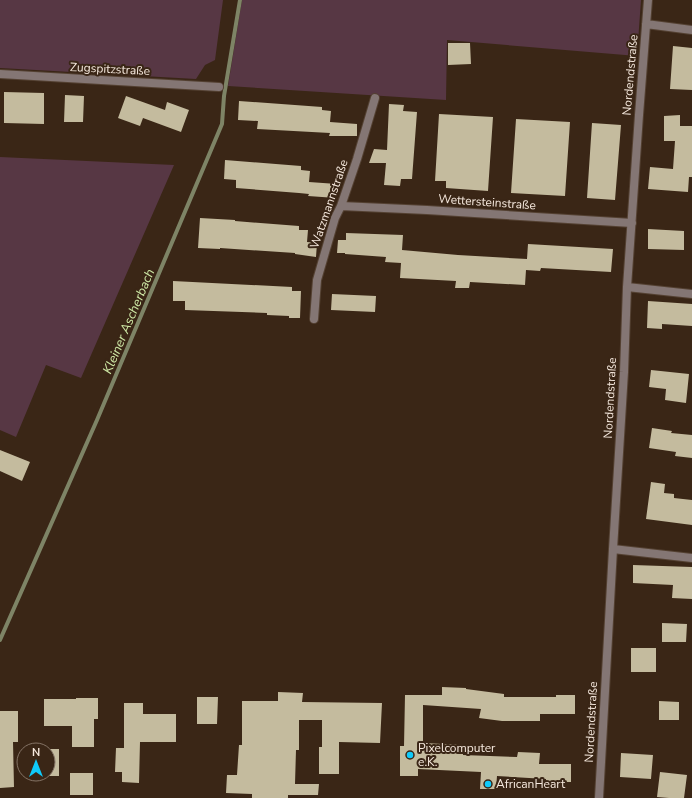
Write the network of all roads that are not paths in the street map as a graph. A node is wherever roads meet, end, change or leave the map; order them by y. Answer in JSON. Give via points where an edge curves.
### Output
{"nodes":[{"id":1,"x":648,"y":0,"type":"edge"},
{"id":2,"x":646,"y":24,"type":"junction"},
{"id":3,"x":692,"y":30,"type":"edge"},
{"id":4,"x":0,"y":74,"type":"edge"},
{"id":5,"x":219,"y":87,"type":"dead end"},
{"id":6,"x":375,"y":98,"type":"dead end"},
{"id":7,"x":340,"y":206,"type":"junction"},
{"id":8,"x":632,"y":223,"type":"junction"},
{"id":9,"x":627,"y":287,"type":"junction"},
{"id":10,"x":692,"y":294,"type":"edge"},
{"id":11,"x":314,"y":319,"type":"dead end"},
{"id":12,"x":613,"y":549,"type":"junction"},
{"id":13,"x":692,"y":558,"type":"edge"},
{"id":14,"x":599,"y":798,"type":"edge"}],
"edges":[{"from":1,"to":2,"type":"street","name":"Nordendstraße"},
{"from":2,"to":3,"type":"street"},
{"from":2,"to":8,"type":"street","name":"Nordendstraße"},
{"from":4,"to":5,"type":"street","name":"Zugspitzstraße"},
{"from":6,"to":7,"type":"street","name":"Watzmannstraße"},
{"from":7,"to":8,"type":"street","name":"Wettersteinstraße"},
{"from":7,"to":11,"type":"street","name":"Watzmannstraße","via":[[317,280]]},
{"from":8,"to":9,"type":"street","name":"Nordendstraße"},
{"from":9,"to":10,"type":"street"},
{"from":9,"to":12,"type":"street","name":"Nordendstraße"},
{"from":12,"to":13,"type":"street"},
{"from":12,"to":14,"type":"street","name":"Nordendstraße"}]}
